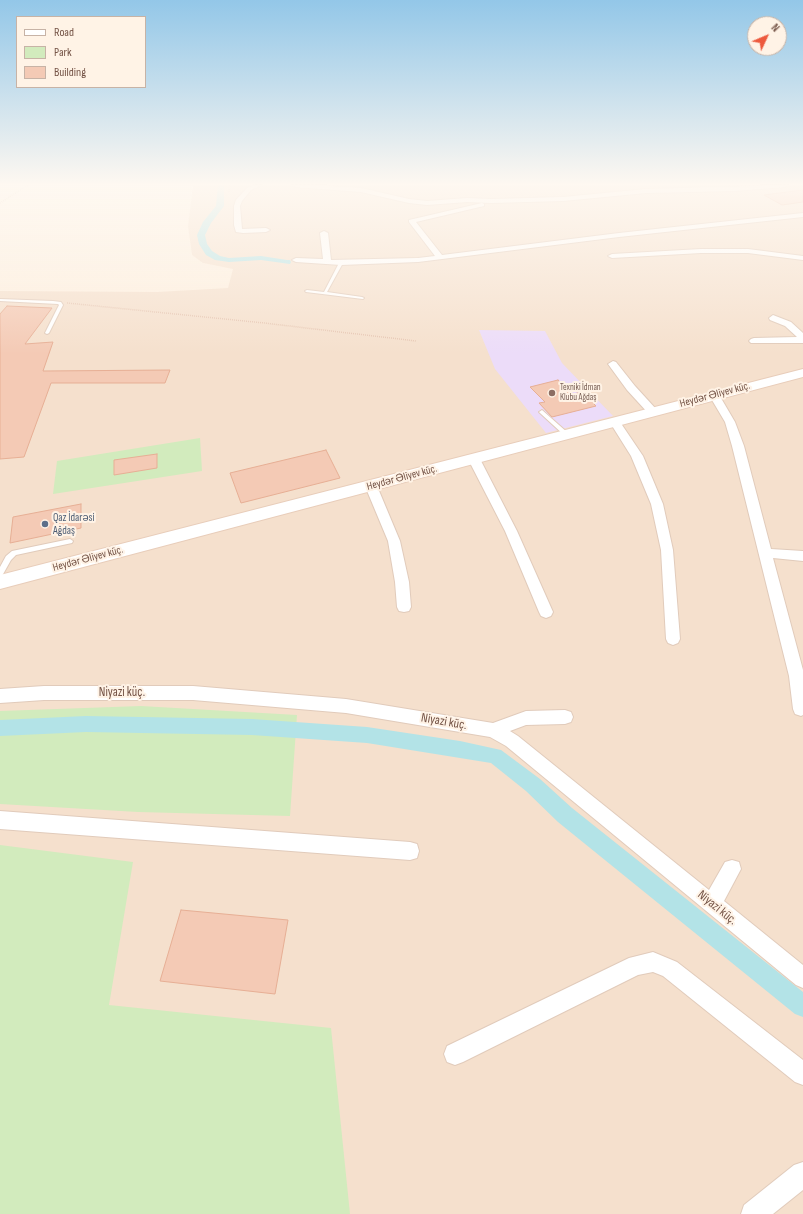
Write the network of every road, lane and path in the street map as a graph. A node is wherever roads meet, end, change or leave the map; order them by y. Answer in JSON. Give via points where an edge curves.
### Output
{"nodes":[{"id":1,"x":325,"y":242,"type":"edge"},
{"id":2,"x":428,"y":242,"type":"edge"},
{"id":3,"x":567,"y":242,"type":"edge"},
{"id":4,"x":612,"y":256,"type":"dead end"},
{"id":5,"x":441,"y":258,"type":"junction"},
{"id":6,"x":803,"y":258,"type":"edge"},
{"id":7,"x":296,"y":260,"type":"dead end"},
{"id":8,"x":327,"y":262,"type":"junction"},
{"id":9,"x":341,"y":263,"type":"junction"},
{"id":10,"x":307,"y":291,"type":"dead end"},
{"id":11,"x":325,"y":293,"type":"junction"},
{"id":12,"x":362,"y":298,"type":"dead end"},
{"id":13,"x":0,"y":300,"type":"edge"},
{"id":14,"x":59,"y":303,"type":"junction"},
{"id":15,"x":773,"y":318,"type":"dead end"},
{"id":16,"x":47,"y":333,"type":"dead end"},
{"id":17,"x":803,"y":339,"type":"edge"},
{"id":18,"x":416,"y":341,"type":"dead end"},
{"id":19,"x":754,"y":341,"type":"dead end"},
{"id":20,"x":613,"y":364,"type":"dead end"},
{"id":21,"x":802,"y":374,"type":"edge"},
{"id":22,"x":714,"y":395,"type":"junction"},
{"id":23,"x":652,"y":411,"type":"junction"},
{"id":24,"x":542,"y":412,"type":"dead end"},
{"id":25,"x":614,"y":421,"type":"junction"},
{"id":26,"x":566,"y":434,"type":"junction"},
{"id":27,"x":474,"y":459,"type":"junction"},
{"id":28,"x":371,"y":486,"type":"junction"},
{"id":29,"x":70,"y":541,"type":"dead end"},
{"id":30,"x":765,"y":552,"type":"junction"},
{"id":31,"x":803,"y":556,"type":"edge"},
{"id":32,"x":0,"y":574,"type":"edge"},
{"id":33,"x":0,"y":582,"type":"edge"},
{"id":34,"x":404,"y":608,"type":"dead end"},
{"id":35,"x":546,"y":612,"type":"dead end"},
{"id":36,"x":673,"y":639,"type":"dead end"},
{"id":37,"x":0,"y":696,"type":"edge"},
{"id":38,"x":801,"y":709,"type":"dead end"},
{"id":39,"x":565,"y":717,"type":"dead end"},
{"id":40,"x":493,"y":730,"type":"junction"},
{"id":41,"x":0,"y":820,"type":"edge"},
{"id":42,"x":410,"y":851,"type":"dead end"},
{"id":43,"x":732,"y":869,"type":"dead end"},
{"id":44,"x":712,"y":904,"type":"junction"},
{"id":45,"x":803,"y":978,"type":"edge"},
{"id":46,"x":455,"y":1054,"type":"dead end"},
{"id":47,"x":803,"y":1074,"type":"edge"},
{"id":48,"x":803,"y":1174,"type":"edge"},
{"id":49,"x":753,"y":1214,"type":"edge"}],
"edges":[{"from":1,"to":8,"type":"street"},
{"from":2,"to":5,"type":"street"},
{"from":3,"to":5,"type":"street"},
{"from":4,"to":6,"type":"street","via":[[748,251]]},
{"from":5,"to":9,"type":"street"},
{"from":7,"to":8,"type":"street"},
{"from":8,"to":9,"type":"street"},
{"from":9,"to":11,"type":"lane"},
{"from":10,"to":11,"type":"lane"},
{"from":11,"to":12,"type":"lane"},
{"from":13,"to":14,"type":"lane"},
{"from":14,"to":16,"type":"lane","via":[[61,305]]},
{"from":14,"to":18,"type":"path"},
{"from":15,"to":17,"type":"street","via":[[788,324]]},
{"from":17,"to":19,"type":"street"},
{"from":20,"to":23,"type":"street"},
{"from":21,"to":22,"type":"main road","name":"Heydər Əliyev küç."},
{"from":22,"to":23,"type":"main road","name":"Heydər Əliyev küç."},
{"from":22,"to":30,"type":"street","via":[[730,422],[738,446]]},
{"from":23,"to":25,"type":"main road","name":"Heydər Əliyev küç."},
{"from":24,"to":26,"type":"lane"},
{"from":25,"to":26,"type":"main road","name":"Heydər Əliyev küç."},
{"from":25,"to":36,"type":"street","via":[[637,456],[657,504],[667,550]]},
{"from":26,"to":27,"type":"main road","name":"Heydər Əliyev küç."},
{"from":27,"to":28,"type":"main road","name":"Heydər Əliyev küç."},
{"from":27,"to":35,"type":"street","via":[[511,531]]},
{"from":28,"to":33,"type":"main road","name":"Heydər Əliyev küç."},
{"from":28,"to":34,"type":"street","via":[[394,541]]},
{"from":29,"to":32,"type":"lane","via":[[14,553],[8,558]]},
{"from":30,"to":31,"type":"street"},
{"from":30,"to":38,"type":"street","via":[[797,676]]},
{"from":37,"to":40,"type":"street","name":"Niyazi küç.","via":[[44,693],[193,693],[346,706]]},
{"from":39,"to":40,"type":"street","via":[[526,718]]},
{"from":40,"to":44,"type":"street","name":"Niyazi küç.","via":[[512,741]]},
{"from":41,"to":42,"type":"street"},
{"from":43,"to":44,"type":"street"},
{"from":44,"to":45,"type":"street","name":"Niyazi küç."},
{"from":46,"to":47,"type":"street","via":[[636,965],[653,962],[670,969]]},
{"from":48,"to":49,"type":"street"}]}
